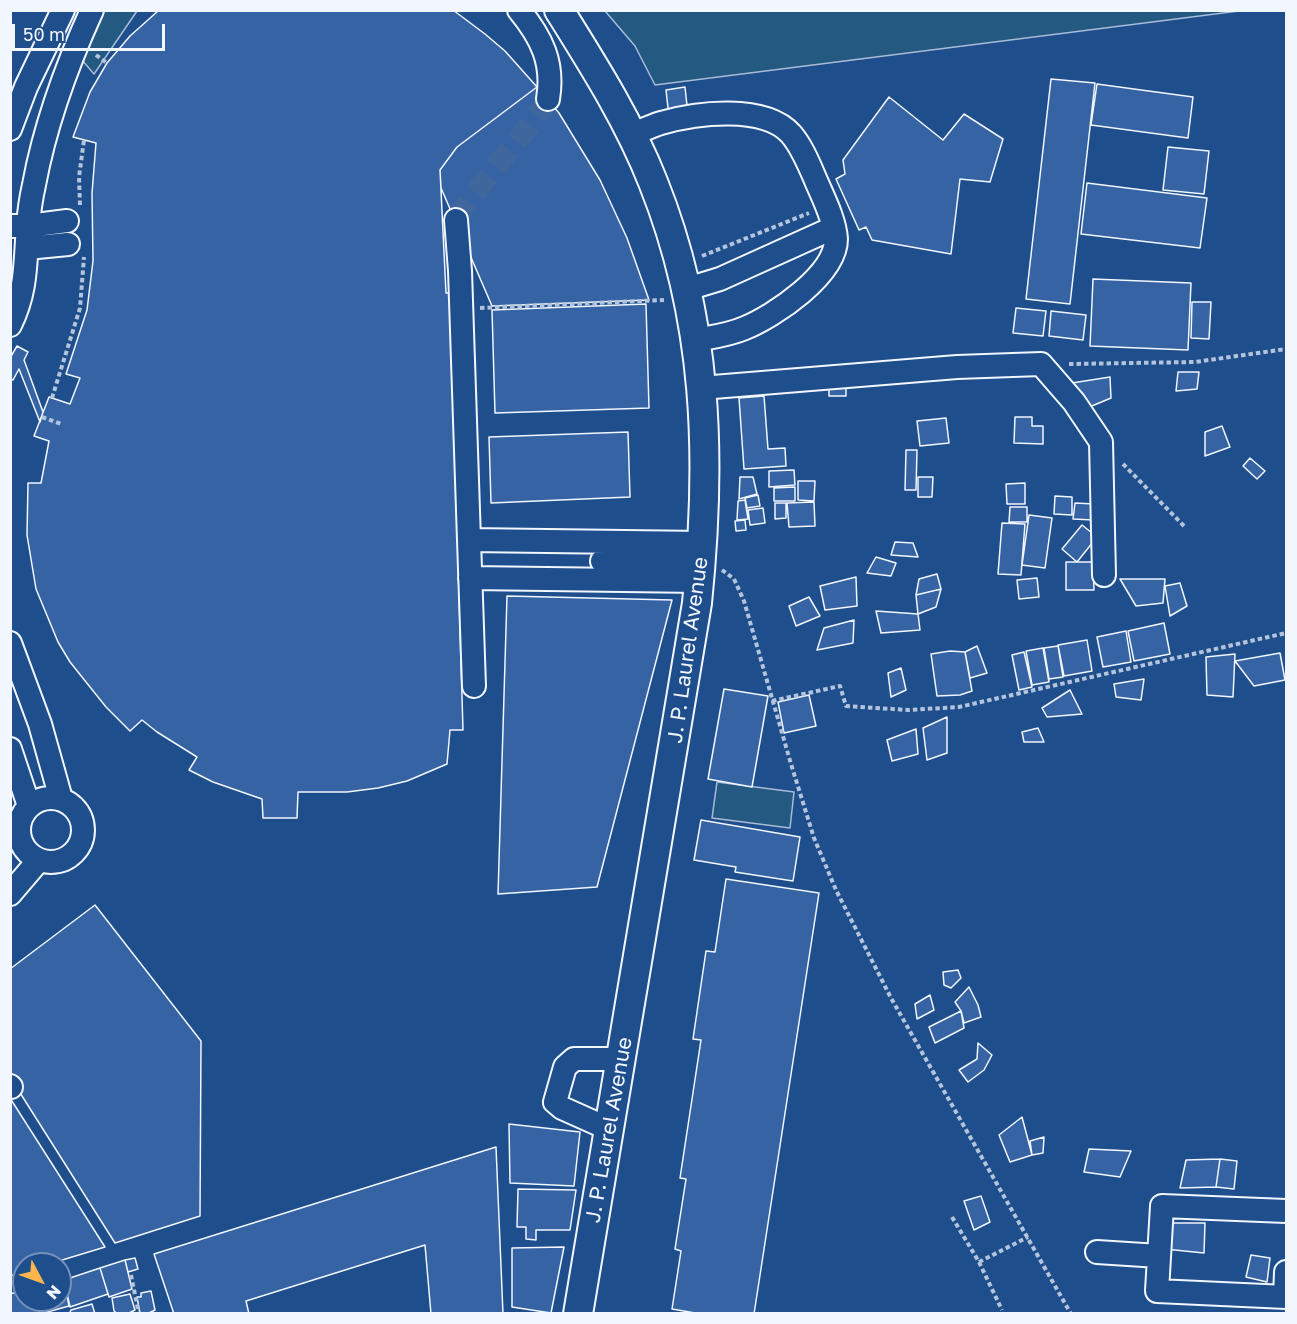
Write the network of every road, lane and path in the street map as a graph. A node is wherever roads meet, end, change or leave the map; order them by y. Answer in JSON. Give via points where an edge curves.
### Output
{"nodes":[{"id":1,"x":63,"y":10,"type":"edge"},
{"id":2,"x":92,"y":10,"type":"edge"},
{"id":3,"x":519,"y":10,"type":"edge"},
{"id":4,"x":557,"y":10,"type":"edge"},
{"id":5,"x":545,"y":50,"type":"junction"},
{"id":6,"x":96,"y":55,"type":"dead end"},
{"id":7,"x":107,"y":63,"type":"dead end"},
{"id":8,"x":548,"y":99,"type":"tunnel mouth"},
{"id":9,"x":10,"y":129,"type":"edge"},
{"id":10,"x":631,"y":135,"type":"junction"},
{"id":11,"x":84,"y":140,"type":"dead end"},
{"id":12,"x":826,"y":206,"type":"junction"},
{"id":13,"x":74,"y":214,"type":"joint"},
{"id":14,"x":456,"y":220,"type":"tunnel mouth"},
{"id":15,"x":833,"y":228,"type":"junction"},
{"id":16,"x":22,"y":234,"type":"edge"},
{"id":17,"x":75,"y":246,"type":"joint"},
{"id":18,"x":679,"y":284,"type":"junction"},
{"id":19,"x":461,"y":309,"type":"junction"},
{"id":20,"x":10,"y":325,"type":"edge"},
{"id":21,"x":696,"y":340,"type":"junction"},
{"id":22,"x":1287,"y":350,"type":"edge"},
{"id":23,"x":1041,"y":364,"type":"junction"},
{"id":24,"x":701,"y":388,"type":"junction"},
{"id":25,"x":52,"y":398,"type":"dead end"},
{"id":26,"x":42,"y":417,"type":"dead end"},
{"id":27,"x":61,"y":424,"type":"dead end"},
{"id":28,"x":1101,"y":442,"type":"junction"},
{"id":29,"x":1185,"y":527,"type":"dead end"},
{"id":30,"x":469,"y":540,"type":"junction"},
{"id":31,"x":602,"y":561,"type":"dead end"},
{"id":32,"x":701,"y":562,"type":"junction"},
{"id":33,"x":1104,"y":575,"type":"dead end"},
{"id":34,"x":470,"y":578,"type":"junction"},
{"id":35,"x":1287,"y":633,"type":"edge"},
{"id":36,"x":10,"y":643,"type":"edge"},
{"id":37,"x":474,"y":686,"type":"dead end"},
{"id":38,"x":772,"y":701,"type":"junction"},
{"id":39,"x":10,"y":749,"type":"edge"},
{"id":40,"x":61,"y":799,"type":"junction"},
{"id":41,"x":29,"y":806,"type":"junction"},
{"id":42,"x":24,"y":853,"type":"edge"},
{"id":43,"x":10,"y":894,"type":"edge"},
{"id":44,"x":621,"y":1059,"type":"junction"},
{"id":45,"x":609,"y":1130,"type":"junction"},
{"id":46,"x":1287,"y":1211,"type":"edge"},
{"id":47,"x":952,"y":1217,"type":"dead end"},
{"id":48,"x":1028,"y":1237,"type":"junction"},
{"id":49,"x":1097,"y":1252,"type":"dead end"},
{"id":50,"x":1159,"y":1256,"type":"junction"},
{"id":51,"x":979,"y":1262,"type":"junction"},
{"id":52,"x":1287,"y":1272,"type":"edge"},
{"id":53,"x":131,"y":1275,"type":"dead end"},
{"id":54,"x":1286,"y":1297,"type":"edge"},
{"id":55,"x":1002,"y":1310,"type":"dead end"},
{"id":56,"x":139,"y":1314,"type":"edge"},
{"id":57,"x":578,"y":1314,"type":"edge"},
{"id":58,"x":1071,"y":1314,"type":"edge"}],
"edges":[{"from":1,"to":9,"type":"street"},
{"from":2,"to":16,"type":"street","via":[[46,135]]},
{"from":3,"to":5,"type":"street"},
{"from":4,"to":5,"type":"street"},
{"from":4,"to":10,"type":"main road","name":"J. P. Laurel Avenue"},
{"from":5,"to":8,"type":"street","via":[[551,76]]},
{"from":6,"to":7,"type":"path"},
{"from":10,"to":12,"type":"street","via":[[661,123],[693,117],[725,113],[760,116],[791,134]]},
{"from":10,"to":18,"type":"main road","name":"J. P. Laurel Avenue","via":[[653,182]]},
{"from":11,"to":13,"type":"path"},
{"from":12,"to":15,"type":"street"},
{"from":12,"to":18,"type":"path"},
{"from":13,"to":16,"type":"street"},
{"from":14,"to":19,"type":"street"},
{"from":15,"to":18,"type":"street","via":[[720,279]]},
{"from":15,"to":21,"type":"street","via":[[836,240],[827,265],[801,293],[745,328]]},
{"from":16,"to":17,"type":"street"},
{"from":16,"to":20,"type":"street","via":[[23,291]]},
{"from":17,"to":25,"type":"path","via":[[84,258],[80,309]]},
{"from":18,"to":19,"type":"path"},
{"from":18,"to":21,"type":"main road","name":"J. P. Laurel Avenue"},
{"from":19,"to":30,"type":"street"},
{"from":21,"to":24,"type":"main road","name":"J. P. Laurel Avenue"},
{"from":22,"to":23,"type":"path","via":[[1195,362]]},
{"from":23,"to":24,"type":"street"},
{"from":23,"to":28,"type":"street"},
{"from":24,"to":32,"type":"main road","name":"J. P. Laurel Avenue","via":[[705,432]]},
{"from":26,"to":27,"type":"path"},
{"from":28,"to":29,"type":"path"},
{"from":28,"to":33,"type":"street"},
{"from":30,"to":32,"type":"street"},
{"from":30,"to":34,"type":"street"},
{"from":31,"to":32,"type":"street"},
{"from":32,"to":34,"type":"street"},
{"from":32,"to":38,"type":"path","via":[[725,571],[740,588]]},
{"from":32,"to":44,"type":"main road","name":"J. P. Laurel Avenue"},
{"from":34,"to":37,"type":"street"},
{"from":35,"to":38,"type":"path","via":[[959,707],[908,710],[846,706],[840,686]]},
{"from":36,"to":40,"type":"street","via":[[40,724]]},
{"from":38,"to":48,"type":"path","via":[[814,838],[862,943]]},
{"from":39,"to":41,"type":"street"},
{"from":40,"to":41,"type":"street","via":[[38,800]]},
{"from":40,"to":42,"type":"street","via":[[76,809],[80,817],[80,843],[59,861]]},
{"from":41,"to":42,"type":"street","via":[[19,825]]},
{"from":42,"to":43,"type":"street"},
{"from":44,"to":45,"type":"main road","name":"J. P. Laurel Avenue"},
{"from":44,"to":45,"type":"street","via":[[574,1059],[565,1067],[555,1102]]},
{"from":45,"to":57,"type":"main road","name":"J. P. Laurel Avenue"},
{"from":46,"to":50,"type":"street","via":[[1162,1206]]},
{"from":47,"to":51,"type":"path"},
{"from":48,"to":51,"type":"path"},
{"from":48,"to":58,"type":"path"},
{"from":49,"to":50,"type":"street"},
{"from":50,"to":54,"type":"street","via":[[1157,1291]]},
{"from":51,"to":55,"type":"path"},
{"from":52,"to":54,"type":"street"},
{"from":53,"to":56,"type":"path"}]}
